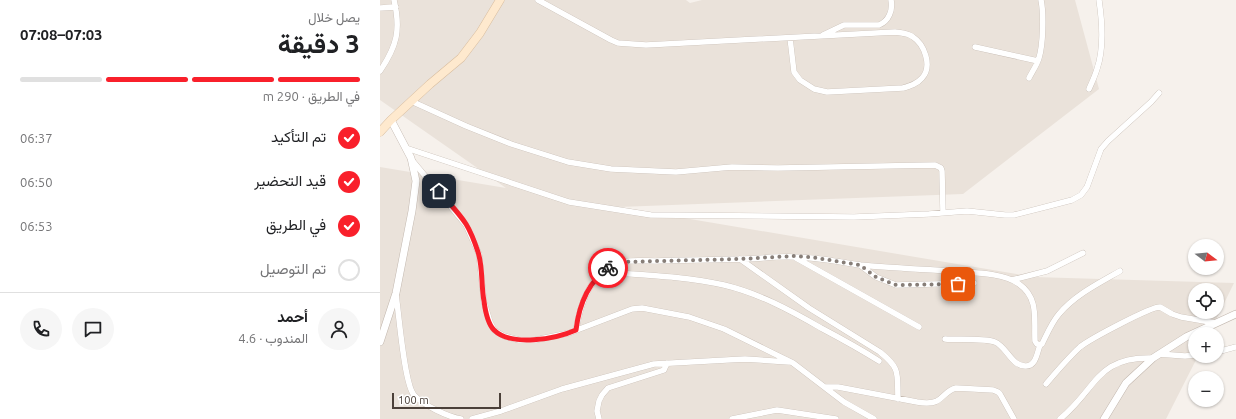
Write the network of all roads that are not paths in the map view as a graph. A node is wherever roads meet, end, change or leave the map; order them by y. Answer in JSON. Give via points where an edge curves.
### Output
{"nodes":[{"id":1,"x":394,"y":0,"type":"edge"},
{"id":2,"x":500,"y":0,"type":"edge"},
{"id":3,"x":538,"y":0,"type":"edge"},
{"id":4,"x":891,"y":0,"type":"edge"},
{"id":5,"x":1041,"y":0,"type":"edge"},
{"id":6,"x":1099,"y":0,"type":"edge"},
{"id":7,"x":396,"y":7,"type":"junction"},
{"id":8,"x":380,"y":8,"type":"edge"},
{"id":9,"x":821,"y":36,"type":"junction"},
{"id":10,"x":790,"y":38,"type":"junction"},
{"id":11,"x":974,"y":47,"type":"dead end"},
{"id":12,"x":1038,"y":61,"type":"junction"},
{"id":13,"x":380,"y":71,"type":"edge"},
{"id":14,"x":1029,"y":78,"type":"dead end"},
{"id":15,"x":1089,"y":89,"type":"dead end"},
{"id":16,"x":1159,"y":93,"type":"dead end"},
{"id":17,"x":411,"y":101,"type":"junction"},
{"id":18,"x":391,"y":120,"type":"junction"},
{"id":19,"x":380,"y":132,"type":"edge"},
{"id":20,"x":406,"y":148,"type":"junction"},
{"id":21,"x":411,"y":158,"type":"junction"},
{"id":22,"x":943,"y":213,"type":"junction"},
{"id":23,"x":1083,"y":253,"type":"dead end"},
{"id":24,"x":794,"y":256,"type":"junction"},
{"id":25,"x":740,"y":259,"type":"junction"},
{"id":26,"x":860,"y":265,"type":"junction"},
{"id":27,"x":1120,"y":270,"type":"dead end"},
{"id":28,"x":602,"y":272,"type":"junction"},
{"id":29,"x":1012,"y":280,"type":"junction"},
{"id":30,"x":974,"y":283,"type":"dead end"},
{"id":31,"x":396,"y":293,"type":"junction"},
{"id":32,"x":1236,"y":314,"type":"edge"},
{"id":33,"x":1217,"y":323,"type":"junction"},
{"id":34,"x":919,"y":327,"type":"dead end"},
{"id":35,"x":576,"y":330,"type":"junction"},
{"id":36,"x":945,"y":339,"type":"dead end"},
{"id":37,"x":380,"y":342,"type":"edge"},
{"id":38,"x":1040,"y":345,"type":"junction"},
{"id":39,"x":1236,"y":347,"type":"edge"},
{"id":40,"x":1224,"y":350,"type":"edge"},
{"id":41,"x":1156,"y":356,"type":"junction"},
{"id":42,"x":1188,"y":356,"type":"edge"},
{"id":43,"x":879,"y":361,"type":"dead end"},
{"id":44,"x":667,"y":363,"type":"junction"},
{"id":45,"x":793,"y":363,"type":"junction"},
{"id":46,"x":1046,"y":384,"type":"dead end"},
{"id":47,"x":825,"y":387,"type":"junction"},
{"id":48,"x":898,"y":399,"type":"junction"},
{"id":49,"x":461,"y":419,"type":"edge"},
{"id":50,"x":472,"y":419,"type":"edge"},
{"id":51,"x":599,"y":419,"type":"edge"},
{"id":52,"x":732,"y":419,"type":"edge"},
{"id":53,"x":836,"y":419,"type":"edge"},
{"id":54,"x":874,"y":419,"type":"edge"},
{"id":55,"x":1014,"y":419,"type":"edge"},
{"id":56,"x":1060,"y":419,"type":"edge"},
{"id":57,"x":1104,"y":419,"type":"edge"}],
"edges":[{"from":1,"to":7,"type":"street"},
{"from":2,"to":17,"type":"main road","via":[[461,58]]},
{"from":3,"to":10,"type":"street","via":[[618,42],[646,45]]},
{"from":4,"to":9,"type":"street","via":[[889,15],[883,24],[844,25]]},
{"from":5,"to":12,"type":"street","via":[[1043,15]]},
{"from":6,"to":15,"type":"street","via":[[1100,51],[1098,68]]},
{"from":7,"to":8,"type":"street"},
{"from":7,"to":13,"type":"street","via":[[396,40],[390,57]]},
{"from":9,"to":10,"type":"street"},
{"from":9,"to":10,"type":"street","via":[[895,32],[908,34],[924,51],[927,63],[925,74],[912,86],[903,88],[827,92],[814,89],[800,80],[794,72]]},
{"from":11,"to":12,"type":"street"},
{"from":12,"to":14,"type":"street"},
{"from":16,"to":22,"type":"street","via":[[1101,149],[1081,196],[1014,215],[967,211]]},
{"from":17,"to":18,"type":"main road"},
{"from":17,"to":22,"type":"street","via":[[511,144],[568,162],[611,169],[676,172],[732,167],[935,165],[942,171]]},
{"from":18,"to":19,"type":"main road"},
{"from":18,"to":20,"type":"street"},
{"from":20,"to":21,"type":"street"},
{"from":20,"to":22,"type":"street","via":[[568,202],[651,215],[854,217]]},
{"from":21,"to":31,"type":"street","via":[[416,181]]},
{"from":21,"to":35,"type":"street","via":[[466,224],[479,254],[484,302],[494,330],[519,340],[535,340]]},
{"from":23,"to":29,"type":"street","via":[[1047,271]]},
{"from":24,"to":25,"type":"street"},
{"from":24,"to":26,"type":"street"},
{"from":24,"to":34,"type":"street"},
{"from":25,"to":28,"type":"street","via":[[621,262]]},
{"from":25,"to":48,"type":"street","via":[[809,308],[891,360],[897,372]]},
{"from":26,"to":29,"type":"street","via":[[976,273]]},
{"from":26,"to":30,"type":"street","via":[[876,277],[896,285]]},
{"from":27,"to":38,"type":"street","via":[[1066,306]]},
{"from":28,"to":35,"type":"street","via":[[588,289],[583,300]]},
{"from":28,"to":43,"type":"street","via":[[706,282],[751,293],[790,310]]},
{"from":29,"to":38,"type":"street","via":[[1030,295],[1034,304],[1036,341]]},
{"from":31,"to":37,"type":"street"},
{"from":31,"to":49,"type":"street","via":[[407,377],[414,395],[440,413]]},
{"from":32,"to":33,"type":"street"},
{"from":33,"to":41,"type":"street","via":[[1186,337]]},
{"from":33,"to":46,"type":"street","via":[[1176,316],[1160,307],[1150,310],[1085,344]]},
{"from":35,"to":45,"type":"street","via":[[622,312],[642,308],[689,317],[724,330]]},
{"from":36,"to":38,"type":"street","via":[[993,341],[1017,363],[1024,366],[1034,363]]},
{"from":39,"to":40,"type":"street"},
{"from":41,"to":42,"type":"street"},
{"from":41,"to":56,"type":"street","via":[[1131,359],[1111,366]]},
{"from":41,"to":57,"type":"street","via":[[1126,383]]},
{"from":44,"to":45,"type":"street","via":[[745,360]]},
{"from":44,"to":50,"type":"street","via":[[654,364],[562,389]]},
{"from":44,"to":51,"type":"street","via":[[664,370],[608,388],[599,401]]},
{"from":45,"to":47,"type":"street"},
{"from":47,"to":48,"type":"street","via":[[838,387]]},
{"from":47,"to":54,"type":"street","via":[[844,402]]},
{"from":48,"to":55,"type":"street","via":[[929,403],[937,401],[956,388],[993,390],[1000,394]]},
{"from":52,"to":53,"type":"street","via":[[777,410]]}]}
